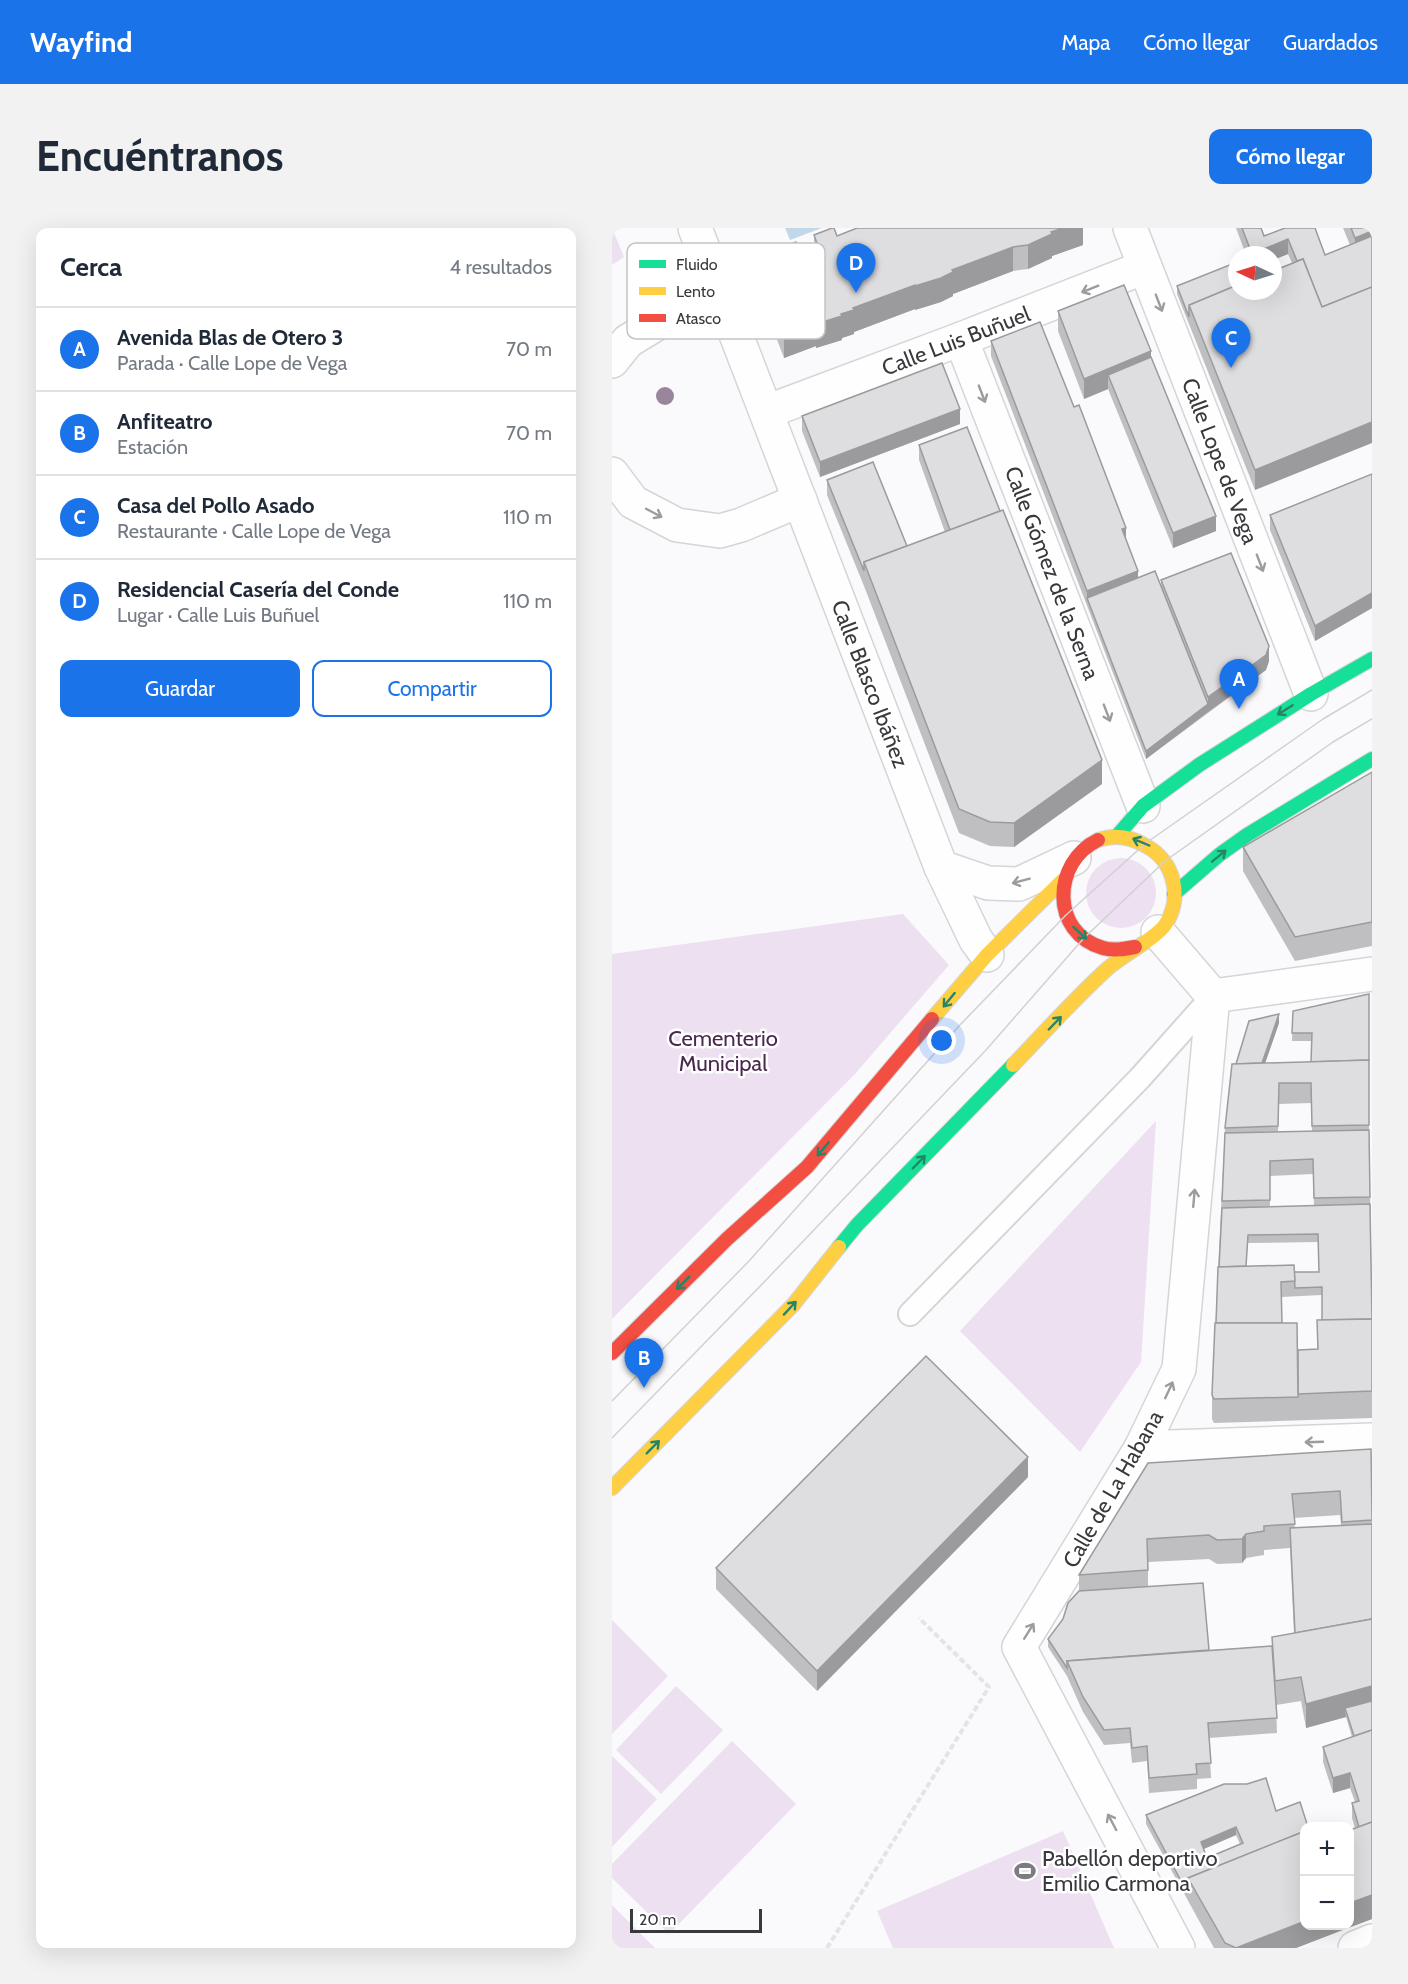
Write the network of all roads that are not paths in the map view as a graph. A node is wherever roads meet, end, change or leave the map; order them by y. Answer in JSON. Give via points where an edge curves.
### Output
{"nodes":[{"id":1,"x":695,"y":228,"type":"edge"},
{"id":2,"x":1131,"y":228,"type":"edge"},
{"id":3,"x":701,"y":243,"type":"edge"},
{"id":4,"x":1145,"y":267,"type":"junction"},
{"id":5,"x":631,"y":339,"type":"edge"},
{"id":6,"x":738,"y":339,"type":"edge"},
{"id":7,"x":961,"y":339,"type":"junction"},
{"id":8,"x":612,"y":361,"type":"edge"},
{"id":9,"x":766,"y":412,"type":"junction"},
{"id":10,"x":612,"y":474,"type":"edge"},
{"id":11,"x":800,"y":500,"type":"junction"},
{"id":12,"x":1372,"y":659,"type":"edge"},
{"id":13,"x":1311,"y":694,"type":"junction"},
{"id":14,"x":1372,"y":759,"type":"edge"},
{"id":15,"x":1143,"y":806,"type":"junction"},
{"id":16,"x":1117,"y":836,"type":"junction"},
{"id":17,"x":941,"y":867,"type":"junction"},
{"id":18,"x":1068,"y":869,"type":"junction"},
{"id":19,"x":1174,"y":894,"type":"junction"},
{"id":20,"x":1147,"y":940,"type":"junction"},
{"id":21,"x":987,"y":955,"type":"junction"},
{"id":22,"x":1372,"y":974,"type":"edge"},
{"id":23,"x":1213,"y":996,"type":"junction"},
{"id":24,"x":910,"y":1314,"type":"dead end"},
{"id":25,"x":612,"y":1353,"type":"edge"},
{"id":26,"x":1372,"y":1440,"type":"edge"},
{"id":27,"x":1142,"y":1448,"type":"junction"},
{"id":28,"x":612,"y":1488,"type":"edge"},
{"id":29,"x":1372,"y":1941,"type":"edge"},
{"id":30,"x":1178,"y":1948,"type":"edge"},
{"id":31,"x":1355,"y":1948,"type":"edge"}],
"edges":[{"from":1,"to":3,"type":"street","name":"Calle Blasco Ibáñez"},
{"from":2,"to":4,"type":"street","name":"Calle Lope de Vega"},
{"from":4,"to":7,"type":"street","name":"Calle Luis Buñuel","one_way":true},
{"from":4,"to":13,"type":"street","name":"Calle Lope de Vega","one_way":true},
{"from":5,"to":8,"type":"street"},
{"from":6,"to":9,"type":"street","name":"Calle Blasco Ibáñez"},
{"from":7,"to":9,"type":"street","name":"Calle Luis Buñuel"},
{"from":7,"to":15,"type":"street","name":"Calle Gómez de la Serna","one_way":true},
{"from":9,"to":11,"type":"street","name":"Calle Blasco Ibáñez"},
{"from":10,"to":11,"type":"street","one_way":true,"via":[[633,502],[677,525],[720,531]]},
{"from":11,"to":17,"type":"street","name":"Calle Blasco Ibáñez"},
{"from":12,"to":13,"type":"street"},
{"from":13,"to":15,"type":"street","one_way":true,"via":[[1217,752]]},
{"from":19,"to":14,"type":"street","one_way":true,"via":[[1247,835]]},
{"from":15,"to":16,"type":"street"},
{"from":16,"to":18,"type":"street","via":[[1099,839],[1083,849]]},
{"from":19,"to":16,"type":"street","one_way":true,"via":[[1172,876],[1156,851],[1146,843]]},
{"from":18,"to":17,"type":"street","one_way":true,"via":[[1019,884],[988,884]]},
{"from":17,"to":21,"type":"street","name":"Calle Blasco Ibáñez"},
{"from":18,"to":20,"type":"street","one_way":true,"via":[[1062,899],[1073,928],[1084,938],[1117,950]]},
{"from":18,"to":21,"type":"street"},
{"from":19,"to":20,"type":"street","via":[[1166,924]]},
{"from":20,"to":23,"type":"street"},
{"from":28,"to":20,"type":"street","one_way":true,"via":[[793,1305],[857,1225],[1107,969]]},
{"from":21,"to":25,"type":"street","one_way":true,"via":[[807,1167]]},
{"from":22,"to":23,"type":"street"},
{"from":23,"to":24,"type":"lane","via":[[1140,1078]]},
{"from":27,"to":23,"type":"street","name":"Calle de La Habana","one_way":true,"via":[[1179,1369]]},
{"from":26,"to":27,"type":"street","one_way":true},
{"from":30,"to":27,"type":"street","name":"Calle de La Habana","one_way":true,"via":[[1019,1647]]},
{"from":29,"to":31,"type":"street"}]}
